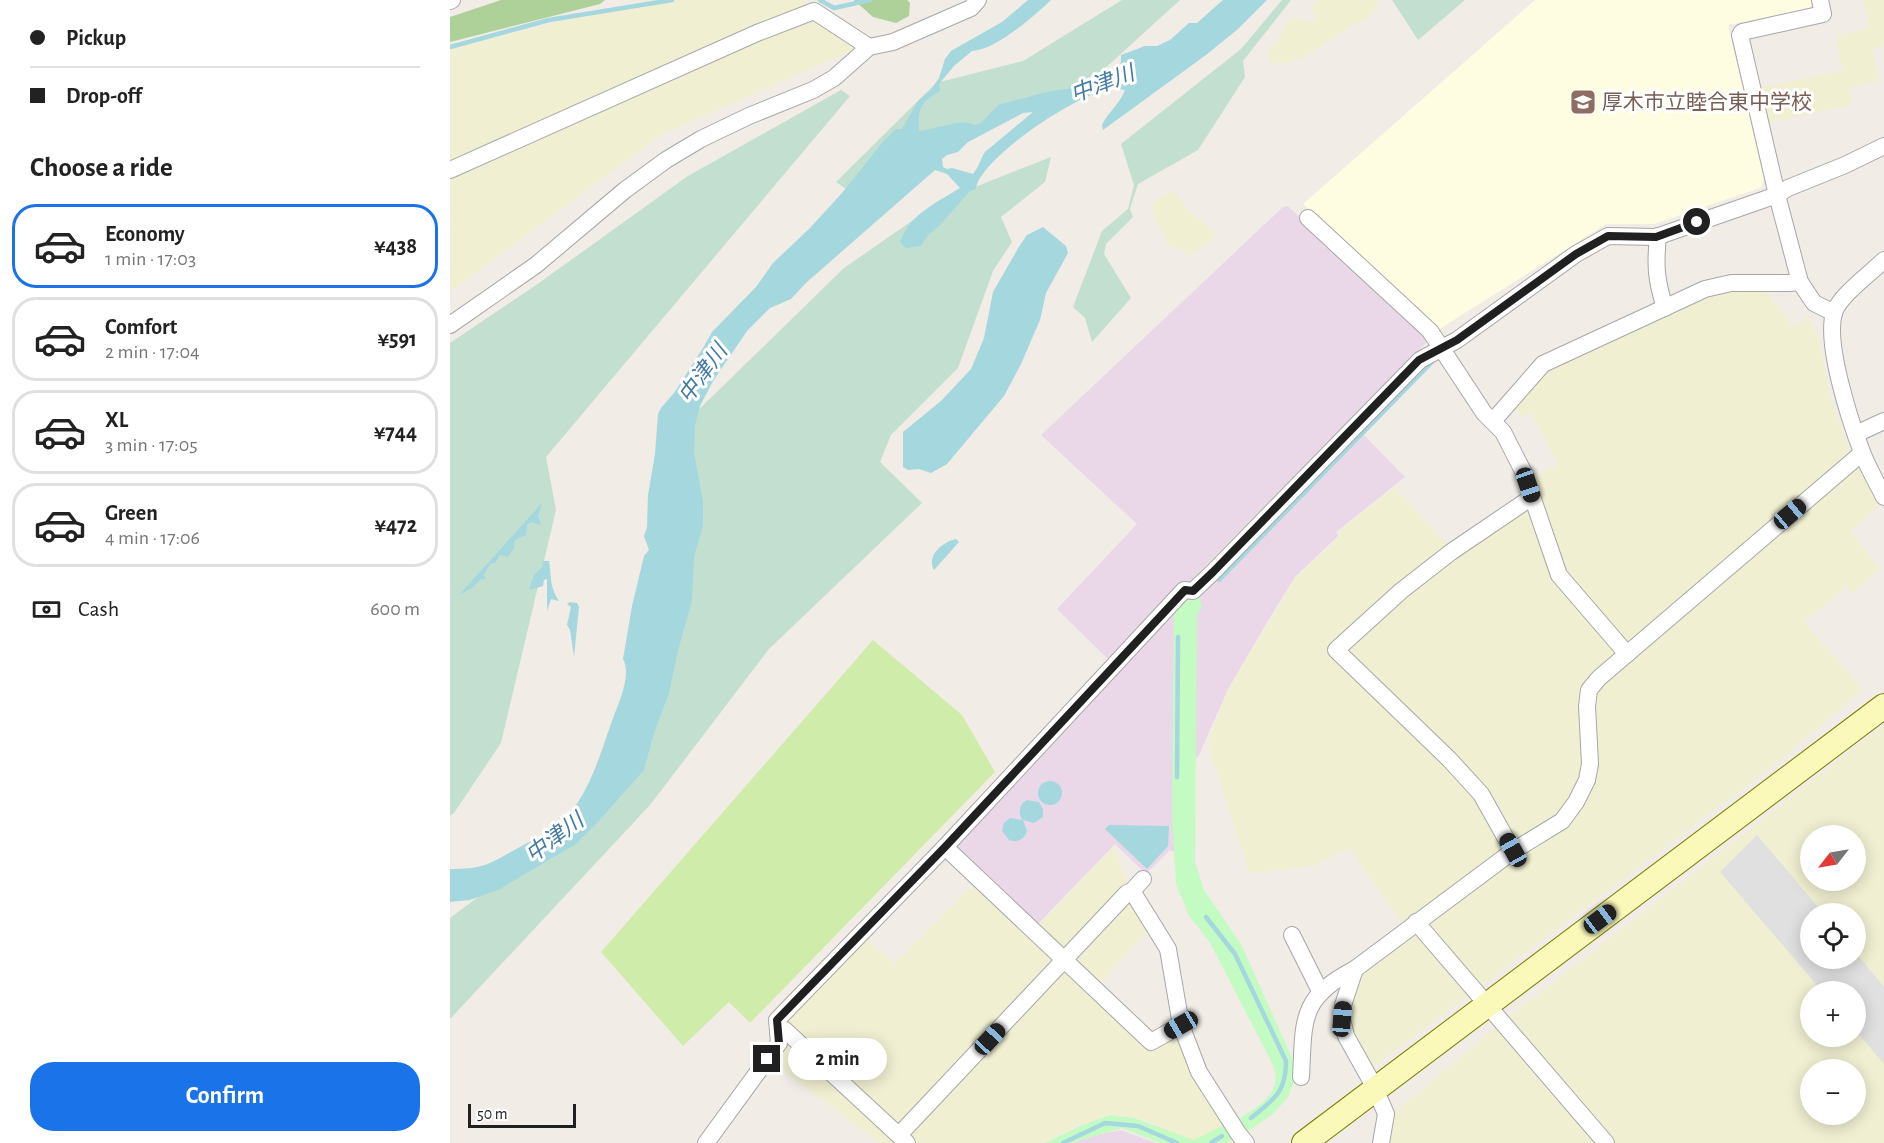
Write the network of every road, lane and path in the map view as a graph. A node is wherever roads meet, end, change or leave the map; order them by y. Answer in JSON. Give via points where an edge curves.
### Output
{"nodes":[{"id":1,"x":978,"y":0,"type":"edge"},
{"id":2,"x":1820,"y":0,"type":"edge"},
{"id":3,"x":869,"y":47,"type":"junction"},
{"id":4,"x":1884,"y":147,"type":"edge"},
{"id":5,"x":450,"y":170,"type":"edge"},
{"id":6,"x":1777,"y":195,"type":"junction"},
{"id":7,"x":1308,"y":218,"type":"dead end"},
{"id":8,"x":1658,"y":236,"type":"junction"},
{"id":9,"x":1884,"y":260,"type":"edge"},
{"id":10,"x":1800,"y":282,"type":"junction"},
{"id":11,"x":1665,"y":308,"type":"junction"},
{"id":12,"x":1834,"y":313,"type":"junction"},
{"id":13,"x":450,"y":325,"type":"edge"},
{"id":14,"x":1442,"y":348,"type":"junction"},
{"id":15,"x":1493,"y":421,"type":"junction"},
{"id":16,"x":1884,"y":421,"type":"edge"},
{"id":17,"x":1856,"y":434,"type":"junction"},
{"id":18,"x":1862,"y":453,"type":"junction"},
{"id":19,"x":1532,"y":497,"type":"junction"},
{"id":20,"x":1884,"y":497,"type":"edge"},
{"id":21,"x":1627,"y":654,"type":"junction"},
{"id":22,"x":1884,"y":706,"type":"edge"},
{"id":23,"x":945,"y":847,"type":"junction"},
{"id":24,"x":1513,"y":850,"type":"junction"},
{"id":25,"x":1416,"y":922,"type":"junction"},
{"id":26,"x":1292,"y":935,"type":"dead end"},
{"id":27,"x":1065,"y":959,"type":"junction"},
{"id":28,"x":1355,"y":969,"type":"junction"},
{"id":29,"x":1321,"y":993,"type":"junction"},
{"id":30,"x":1486,"y":1005,"type":"junction"},
{"id":31,"x":1181,"y":1025,"type":"junction"},
{"id":32,"x":778,"y":1031,"type":"junction"},
{"id":33,"x":1301,"y":1077,"type":"dead end"},
{"id":34,"x":1375,"y":1088,"type":"junction"},
{"id":35,"x":903,"y":1139,"type":"edge"},
{"id":36,"x":706,"y":1143,"type":"edge"},
{"id":37,"x":1246,"y":1143,"type":"edge"},
{"id":38,"x":1304,"y":1143,"type":"edge"},
{"id":39,"x":1381,"y":1143,"type":"edge"},
{"id":40,"x":1605,"y":1143,"type":"edge"}],
"edges":[{"from":1,"to":3,"type":"street","via":[[971,8],[893,42]]},
{"from":2,"to":6,"type":"street","via":[[1823,14],[1740,35]]},
{"from":3,"to":5,"type":"street","via":[[814,11]]},
{"from":3,"to":13,"type":"street","via":[[834,78],[813,90],[749,116],[666,160],[536,265]]},
{"from":4,"to":6,"type":"street"},
{"from":6,"to":8,"type":"street"},
{"from":6,"to":10,"type":"street"},
{"from":7,"to":14,"type":"street","via":[[1430,331]]},
{"from":8,"to":11,"type":"street","via":[[1655,266]]},
{"from":8,"to":14,"type":"street","via":[[1608,236]]},
{"from":9,"to":12,"type":"street"},
{"from":10,"to":11,"type":"street","via":[[1731,283],[1705,289]]},
{"from":10,"to":12,"type":"street","via":[[1814,303]]},
{"from":11,"to":15,"type":"street","via":[[1543,364]]},
{"from":12,"to":17,"type":"street","via":[[1833,344]]},
{"from":14,"to":15,"type":"street"},
{"from":14,"to":23,"type":"street","via":[[1419,360],[1213,572],[1193,591],[1185,590]]},
{"from":15,"to":19,"type":"street","via":[[1503,432]]},
{"from":16,"to":17,"type":"street"},
{"from":17,"to":18,"type":"street"},
{"from":18,"to":20,"type":"street"},
{"from":18,"to":21,"type":"street"},
{"from":19,"to":21,"type":"street","via":[[1559,575]]},
{"from":19,"to":24,"type":"street","via":[[1443,558],[1336,650],[1481,794]]},
{"from":21,"to":24,"type":"street","via":[[1589,690],[1590,764],[1576,802],[1562,820]]},
{"from":22,"to":30,"type":"street"},
{"from":23,"to":27,"type":"street"},
{"from":23,"to":32,"type":"street","via":[[777,1020]]},
{"from":24,"to":25,"type":"street"},
{"from":25,"to":28,"type":"street"},
{"from":25,"to":30,"type":"street"},
{"from":26,"to":29,"type":"street"},
{"from":27,"to":31,"type":"street","via":[[1151,1042]]},
{"from":27,"to":31,"type":"street","via":[[1138,885],[1168,949]]},
{"from":27,"to":35,"type":"street"},
{"from":28,"to":29,"type":"street"},
{"from":28,"to":34,"type":"street","via":[[1342,1019],[1346,1036]]},
{"from":29,"to":33,"type":"street","via":[[1312,1002],[1304,1022]]},
{"from":30,"to":34,"type":"street"},
{"from":30,"to":40,"type":"street"},
{"from":31,"to":37,"type":"street","via":[[1199,1072]]},
{"from":32,"to":35,"type":"street","via":[[784,1030]]},
{"from":32,"to":36,"type":"street","via":[[779,1043]]},
{"from":34,"to":38,"type":"street"},
{"from":34,"to":39,"type":"street","via":[[1386,1114]]}]}
